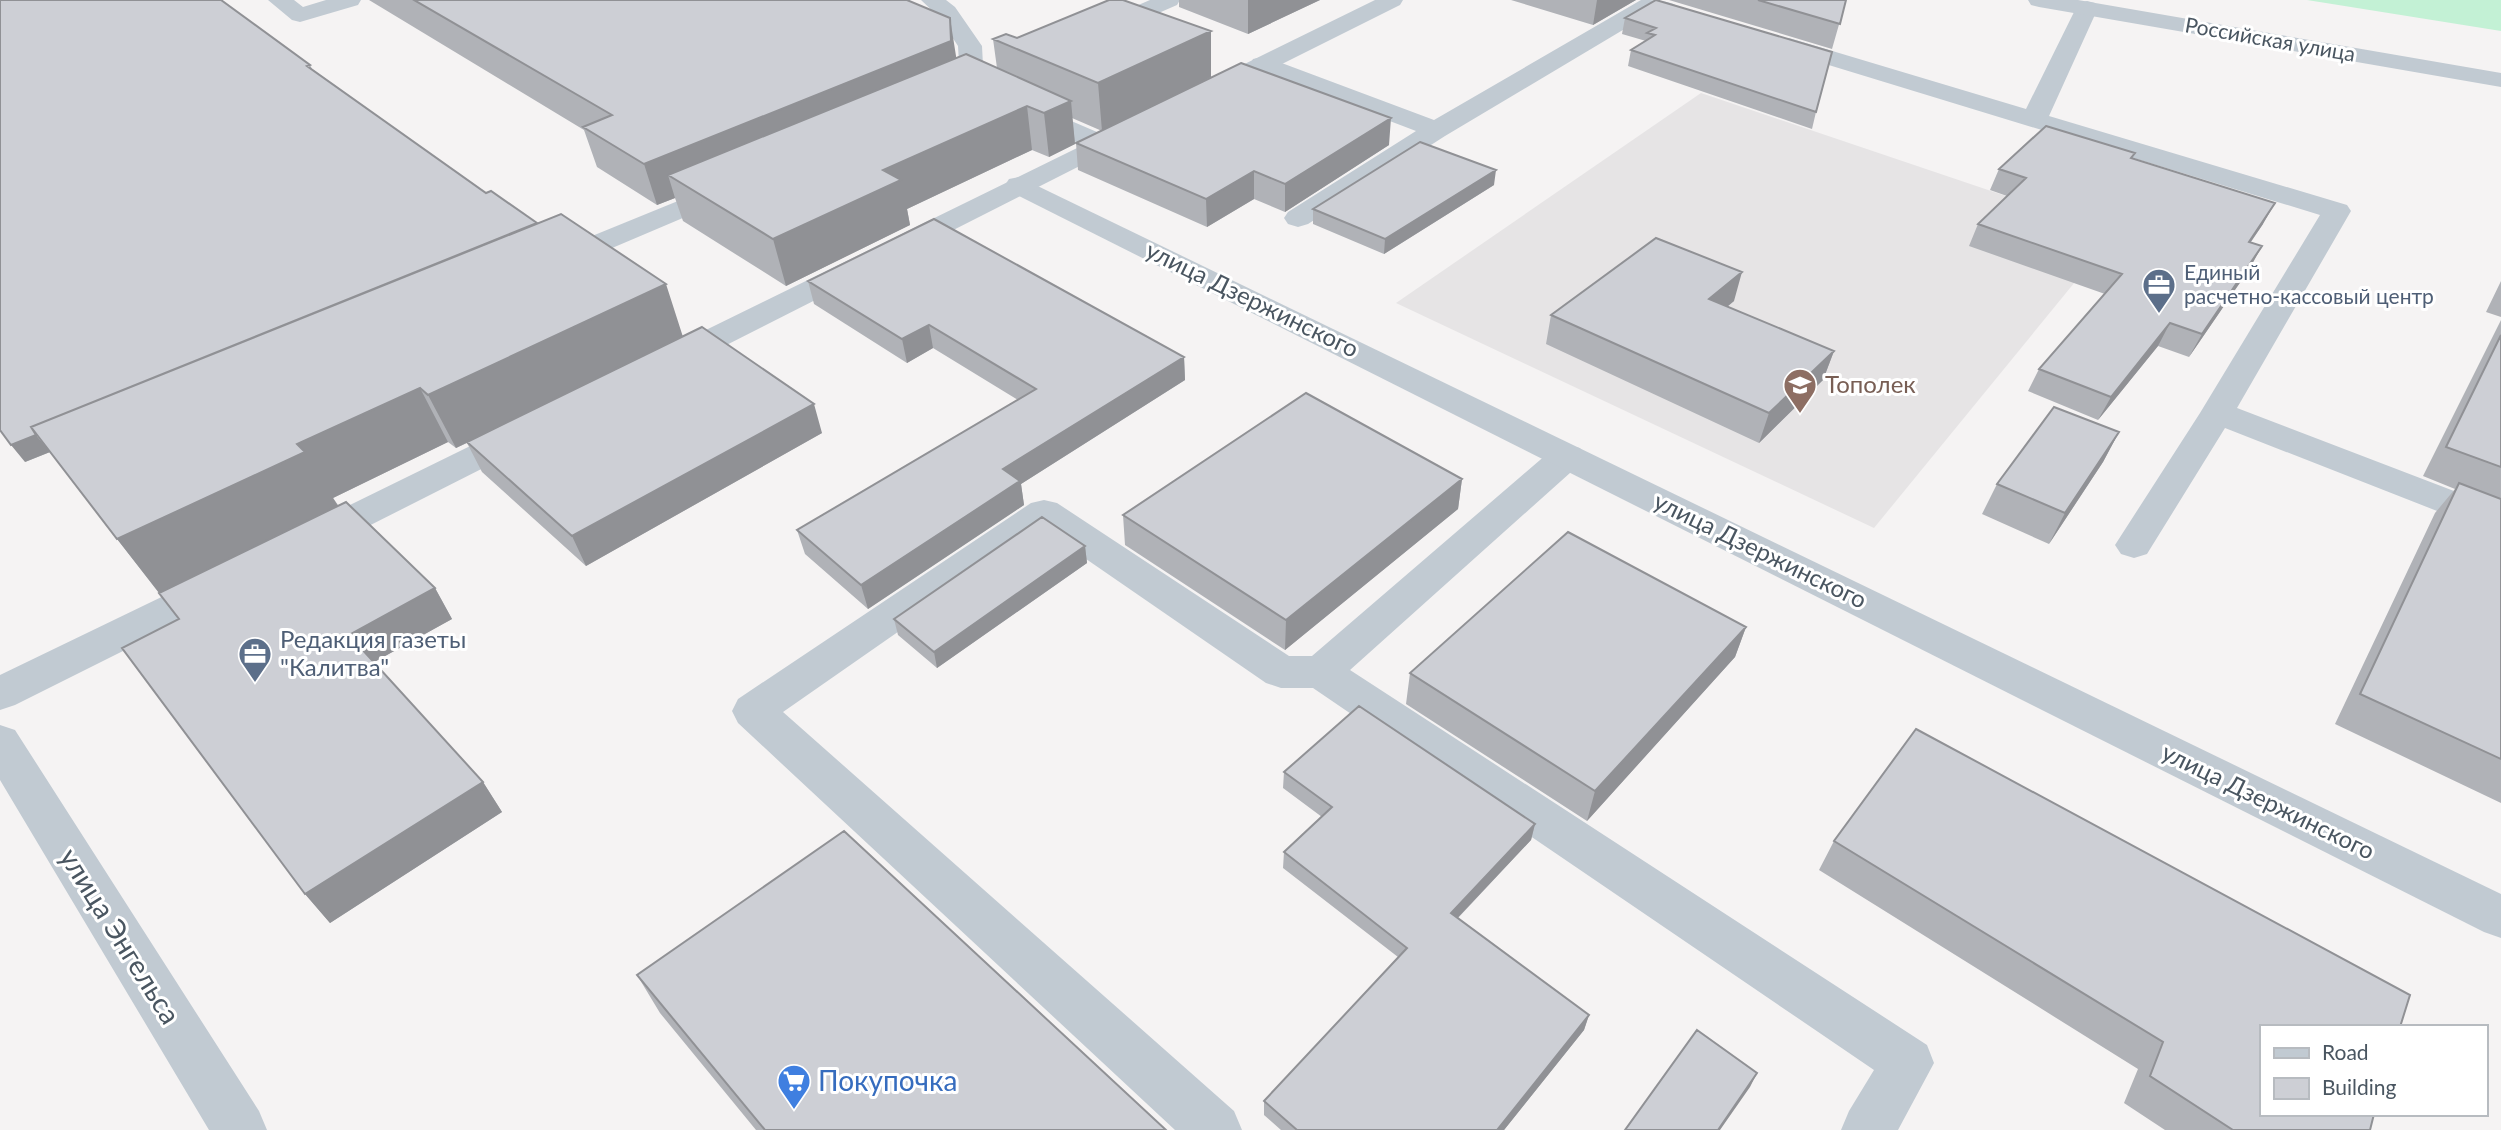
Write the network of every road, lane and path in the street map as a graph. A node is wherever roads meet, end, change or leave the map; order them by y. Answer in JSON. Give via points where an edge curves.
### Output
{"nodes":[{"id":1,"x":279,"y":0,"type":"edge"},
{"id":2,"x":350,"y":0,"type":"edge"},
{"id":3,"x":932,"y":0,"type":"edge"},
{"id":4,"x":1169,"y":0,"type":"edge"},
{"id":5,"x":1392,"y":0,"type":"edge"},
{"id":6,"x":2039,"y":0,"type":"edge"},
{"id":7,"x":2087,"y":8,"type":"junction"},
{"id":8,"x":1701,"y":19,"type":"edge"},
{"id":9,"x":1753,"y":35,"type":"edge"},
{"id":10,"x":1081,"y":38,"type":"edge"},
{"id":11,"x":1262,"y":64,"type":"junction"},
{"id":12,"x":2501,"y":80,"type":"edge"},
{"id":13,"x":992,"y":89,"type":"junction"},
{"id":14,"x":1188,"y":101,"type":"edge"},
{"id":15,"x":921,"y":106,"type":"edge"},
{"id":16,"x":1151,"y":120,"type":"edge"},
{"id":17,"x":2034,"y":120,"type":"junction"},
{"id":18,"x":1436,"y":130,"type":"junction"},
{"id":19,"x":1102,"y":144,"type":"junction"},
{"id":20,"x":755,"y":177,"type":"edge"},
{"id":21,"x":1019,"y":185,"type":"junction"},
{"id":22,"x":1298,"y":218,"type":"dead end"},
{"id":23,"x":525,"y":274,"type":"edge"},
{"id":24,"x":648,"y":371,"type":"edge"},
{"id":25,"x":2217,"y":413,"type":"junction"},
{"id":26,"x":549,"y":421,"type":"edge"},
{"id":27,"x":1567,"y":456,"type":"junction"},
{"id":28,"x":2501,"y":523,"type":"edge"},
{"id":29,"x":2134,"y":544,"type":"dead end"},
{"id":30,"x":288,"y":551,"type":"edge"},
{"id":31,"x":250,"y":570,"type":"edge"},
{"id":32,"x":1321,"y":672,"type":"junction"},
{"id":33,"x":0,"y":694,"type":"edge"},
{"id":34,"x":0,"y":742,"type":"edge"},
{"id":35,"x":2501,"y":917,"type":"edge"},
{"id":36,"x":240,"y":1130,"type":"edge"},
{"id":37,"x":1215,"y":1130,"type":"edge"},
{"id":38,"x":1868,"y":1130,"type":"edge"}],
"edges":[{"from":1,"to":2,"type":"street","via":[[300,15]]},
{"from":3,"to":13,"type":"street","via":[[947,12],[970,46]]},
{"from":4,"to":10,"type":"street"},
{"from":5,"to":11,"type":"street"},
{"from":6,"to":7,"type":"street","name":"Российская улица"},
{"from":7,"to":12,"type":"street","name":"Российская улица"},
{"from":7,"to":17,"type":"street"},
{"from":8,"to":18,"type":"street","via":[[1650,4]]},
{"from":9,"to":17,"type":"street"},
{"from":11,"to":14,"type":"street"},
{"from":11,"to":18,"type":"street"},
{"from":13,"to":15,"type":"street"},
{"from":13,"to":19,"type":"street"},
{"from":16,"to":19,"type":"street"},
{"from":17,"to":25,"type":"street","via":[[2337,211]]},
{"from":18,"to":22,"type":"street"},
{"from":19,"to":21,"type":"street"},
{"from":20,"to":23,"type":"street"},
{"from":21,"to":24,"type":"street"},
{"from":21,"to":27,"type":"street","name":"улица Дзержинского"},
{"from":25,"to":28,"type":"street"},
{"from":25,"to":29,"type":"street"},
{"from":26,"to":30,"type":"street"},
{"from":27,"to":32,"type":"street"},
{"from":27,"to":35,"type":"street","name":"улица Дзержинского"},
{"from":31,"to":33,"type":"street"},
{"from":32,"to":37,"type":"street","via":[[1281,672],[1044,512],[753,711]]},
{"from":32,"to":38,"type":"street","via":[[1908,1063]]},
{"from":34,"to":36,"type":"street","name":"улица Энгельса"}]}
